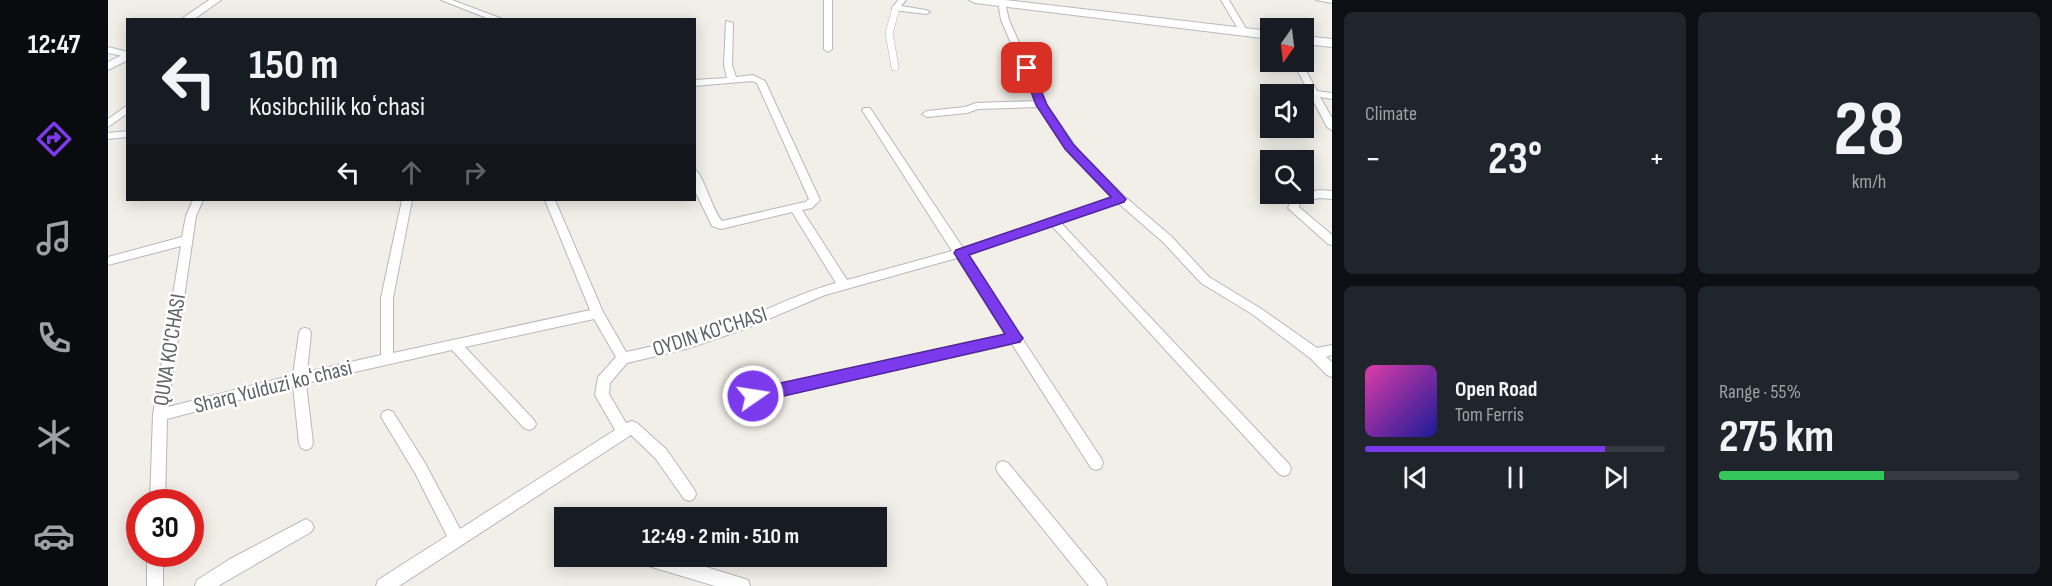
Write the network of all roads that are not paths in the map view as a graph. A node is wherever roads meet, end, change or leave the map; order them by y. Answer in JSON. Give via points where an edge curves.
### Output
{"nodes":[{"id":1,"x":445,"y":0,"type":"edge"},
{"id":2,"x":828,"y":0,"type":"edge"},
{"id":3,"x":902,"y":0,"type":"edge"},
{"id":4,"x":975,"y":0,"type":"edge"},
{"id":5,"x":1225,"y":0,"type":"edge"},
{"id":6,"x":1320,"y":0,"type":"edge"},
{"id":7,"x":212,"y":1,"type":"edge"},
{"id":8,"x":1332,"y":1,"type":"edge"},
{"id":9,"x":1001,"y":3,"type":"junction"},
{"id":10,"x":896,"y":8,"type":"junction"},
{"id":11,"x":926,"y":12,"type":"dead end"},
{"id":12,"x":188,"y":18,"type":"edge"},
{"id":13,"x":495,"y":18,"type":"edge"},
{"id":14,"x":729,"y":23,"type":"dead end"},
{"id":15,"x":1244,"y":32,"type":"junction"},
{"id":16,"x":1260,"y":34,"type":"edge"},
{"id":17,"x":1314,"y":41,"type":"edge"},
{"id":18,"x":1332,"y":43,"type":"edge"},
{"id":19,"x":828,"y":49,"type":"dead end"},
{"id":20,"x":108,"y":50,"type":"edge"},
{"id":21,"x":126,"y":54,"type":"edge"},
{"id":22,"x":126,"y":56,"type":"edge"},
{"id":23,"x":108,"y":67,"type":"edge"},
{"id":24,"x":895,"y":67,"type":"dead end"},
{"id":25,"x":732,"y":79,"type":"junction"},
{"id":26,"x":696,"y":83,"type":"edge"},
{"id":27,"x":1314,"y":93,"type":"edge"},
{"id":28,"x":1314,"y":95,"type":"edge"},
{"id":29,"x":1332,"y":96,"type":"edge"},
{"id":30,"x":1042,"y":104,"type":"junction"},
{"id":31,"x":126,"y":110,"type":"edge"},
{"id":32,"x":867,"y":110,"type":"dead end"},
{"id":33,"x":927,"y":114,"type":"dead end"},
{"id":34,"x":108,"y":124,"type":"edge"},
{"id":35,"x":1332,"y":127,"type":"edge"},
{"id":36,"x":126,"y":134,"type":"edge"},
{"id":37,"x":108,"y":136,"type":"edge"},
{"id":38,"x":696,"y":179,"type":"edge"},
{"id":39,"x":1332,"y":195,"type":"edge"},
{"id":40,"x":1120,"y":199,"type":"junction"},
{"id":41,"x":198,"y":201,"type":"edge"},
{"id":42,"x":407,"y":201,"type":"edge"},
{"id":43,"x":550,"y":201,"type":"edge"},
{"id":44,"x":795,"y":208,"type":"junction"},
{"id":45,"x":1054,"y":222,"type":"junction"},
{"id":46,"x":188,"y":240,"type":"junction"},
{"id":47,"x":1332,"y":241,"type":"edge"},
{"id":48,"x":961,"y":253,"type":"junction"},
{"id":49,"x":108,"y":261,"type":"edge"},
{"id":50,"x":843,"y":284,"type":"junction"},
{"id":51,"x":597,"y":313,"type":"junction"},
{"id":52,"x":305,"y":333,"type":"dead end"},
{"id":53,"x":1015,"y":338,"type":"junction"},
{"id":54,"x":455,"y":345,"type":"junction"},
{"id":55,"x":1332,"y":350,"type":"edge"},
{"id":56,"x":1315,"y":354,"type":"junction"},
{"id":57,"x":623,"y":358,"type":"junction"},
{"id":58,"x":387,"y":360,"type":"junction"},
{"id":59,"x":1332,"y":371,"type":"edge"},
{"id":60,"x":299,"y":379,"type":"junction"},
{"id":61,"x":753,"y":396,"type":"dead end"},
{"id":62,"x":160,"y":416,"type":"junction"},
{"id":63,"x":388,"y":416,"type":"dead end"},
{"id":64,"x":529,"y":424,"type":"dead end"},
{"id":65,"x":623,"y":432,"type":"junction"},
{"id":66,"x":306,"y":443,"type":"dead end"},
{"id":67,"x":1095,"y":463,"type":"dead end"},
{"id":68,"x":1003,"y":468,"type":"dead end"},
{"id":69,"x":1284,"y":469,"type":"dead end"},
{"id":70,"x":157,"y":489,"type":"edge"},
{"id":71,"x":689,"y":494,"type":"dead end"},
{"id":72,"x":306,"y":527,"type":"dead end"},
{"id":73,"x":457,"y":539,"type":"junction"},
{"id":74,"x":155,"y":567,"type":"edge"},
{"id":75,"x":679,"y":567,"type":"edge"},
{"id":76,"x":155,"y":586,"type":"edge"},
{"id":77,"x":203,"y":586,"type":"edge"},
{"id":78,"x":384,"y":586,"type":"edge"},
{"id":79,"x":742,"y":586,"type":"edge"},
{"id":80,"x":1099,"y":586,"type":"edge"}],
"edges":[{"from":1,"to":13,"type":"street"},
{"from":2,"to":19,"type":"street"},
{"from":3,"to":10,"type":"street"},
{"from":4,"to":9,"type":"main road"},
{"from":5,"to":15,"type":"street"},
{"from":6,"to":8,"type":"street"},
{"from":7,"to":12,"type":"street"},
{"from":9,"to":15,"type":"main road"},
{"from":9,"to":30,"type":"street"},
{"from":10,"to":11,"type":"street"},
{"from":10,"to":24,"type":"street","via":[[889,33]]},
{"from":14,"to":25,"type":"street","via":[[728,65]]},
{"from":15,"to":16,"type":"main road"},
{"from":17,"to":18,"type":"main road"},
{"from":20,"to":21,"type":"street"},
{"from":22,"to":23,"type":"street"},
{"from":25,"to":26,"type":"street"},
{"from":25,"to":44,"type":"street","via":[[761,81],[815,200]]},
{"from":27,"to":29,"type":"street"},
{"from":28,"to":35,"type":"street"},
{"from":30,"to":33,"type":"street","via":[[976,106]]},
{"from":30,"to":40,"type":"street","via":[[1069,146]]},
{"from":31,"to":34,"type":"street"},
{"from":32,"to":48,"type":"street"},
{"from":36,"to":37,"type":"street"},
{"from":38,"to":44,"type":"street","via":[[721,225]]},
{"from":39,"to":47,"type":"street","via":[[1296,200],[1293,208]]},
{"from":40,"to":45,"type":"street","name":"OYDIN KO'CHASI"},
{"from":40,"to":56,"type":"street","via":[[1167,239],[1205,280]]},
{"from":41,"to":46,"type":"street","name":"QUVA KO'CHASI"},
{"from":42,"to":58,"type":"street","via":[[387,298]]},
{"from":43,"to":51,"type":"street"},
{"from":44,"to":50,"type":"street"},
{"from":45,"to":48,"type":"street","name":"OYDIN KO'CHASI"},
{"from":45,"to":69,"type":"street"},
{"from":46,"to":49,"type":"street"},
{"from":46,"to":62,"type":"street","name":"QUVA KO'CHASI"},
{"from":48,"to":50,"type":"street","name":"OYDIN KO'CHASI"},
{"from":48,"to":53,"type":"street"},
{"from":50,"to":57,"type":"street","name":"OYDIN KO'CHASI","via":[[686,345]]},
{"from":51,"to":54,"type":"street","name":"Sharq Yulduzi koʻchasi"},
{"from":51,"to":57,"type":"street"},
{"from":52,"to":60,"type":"street"},
{"from":53,"to":61,"type":"street"},
{"from":53,"to":67,"type":"street"},
{"from":54,"to":58,"type":"street","name":"Sharq Yulduzi koʻchasi"},
{"from":54,"to":64,"type":"street"},
{"from":55,"to":56,"type":"street"},
{"from":56,"to":59,"type":"street"},
{"from":57,"to":65,"type":"street","name":"OYDIN KO'CHASI","via":[[603,381],[602,395]]},
{"from":58,"to":60,"type":"street","name":"Sharq Yulduzi koʻchasi"},
{"from":60,"to":62,"type":"street","name":"Sharq Yulduzi koʻchasi"},
{"from":60,"to":66,"type":"street"},
{"from":62,"to":70,"type":"street","name":"QUVA KO'CHASI"},
{"from":63,"to":73,"type":"street"},
{"from":65,"to":71,"type":"street","via":[[634,428],[661,454]]},
{"from":65,"to":73,"type":"street"},
{"from":68,"to":80,"type":"street"},
{"from":72,"to":77,"type":"street"},
{"from":73,"to":78,"type":"street"},
{"from":74,"to":76,"type":"street"},
{"from":75,"to":79,"type":"street"}]}
